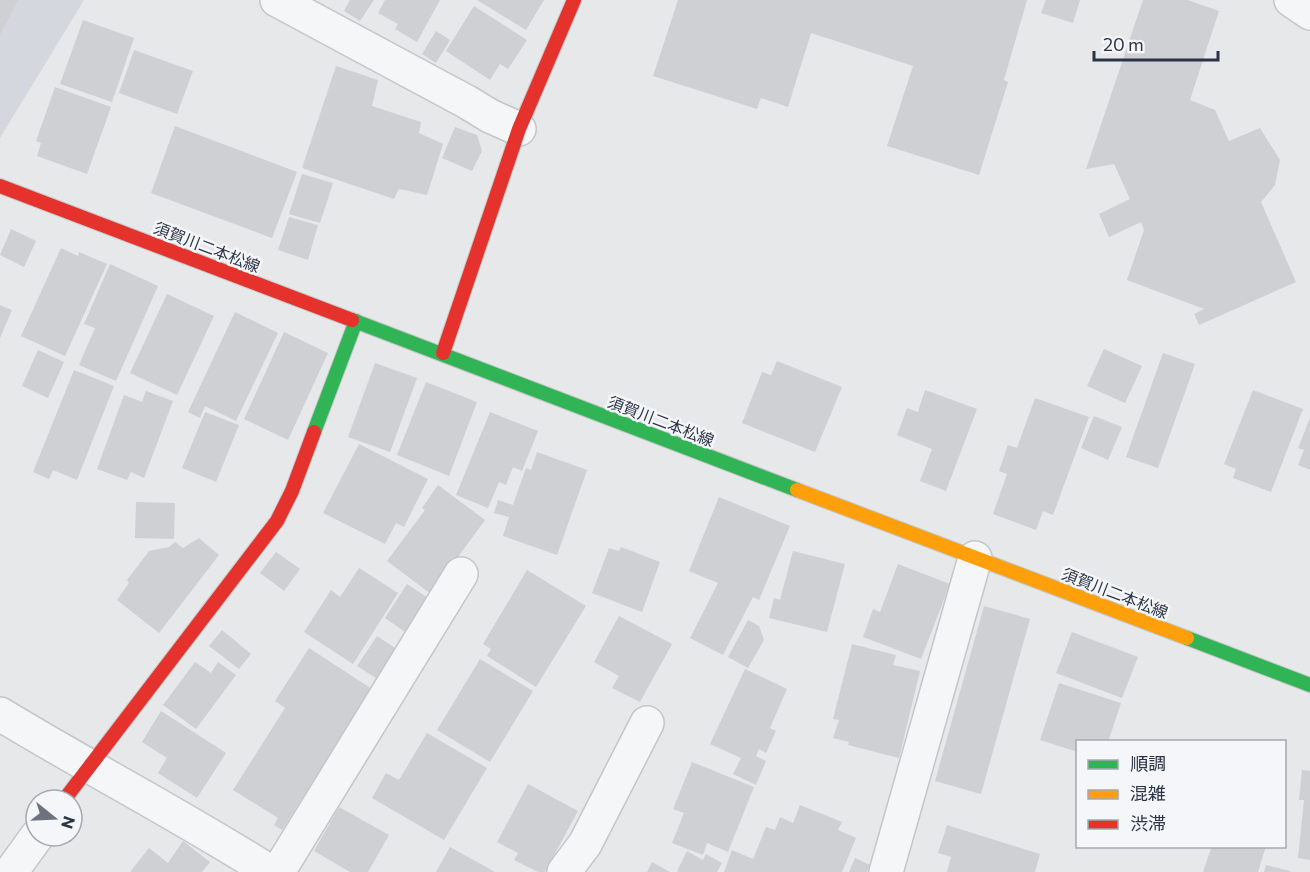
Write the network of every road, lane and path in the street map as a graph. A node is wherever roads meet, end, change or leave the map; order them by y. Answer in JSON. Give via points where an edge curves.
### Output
{"nodes":[{"id":1,"x":277,"y":0,"type":"edge"},
{"id":2,"x":574,"y":0,"type":"edge"},
{"id":3,"x":1291,"y":0,"type":"edge"},
{"id":4,"x":1310,"y":14,"type":"edge"},
{"id":5,"x":519,"y":129,"type":"junction"},
{"id":6,"x":0,"y":186,"type":"edge"},
{"id":7,"x":356,"y":321,"type":"junction"},
{"id":8,"x":443,"y":353,"type":"junction"},
{"id":9,"x":975,"y":558,"type":"junction"},
{"id":10,"x":461,"y":574,"type":"dead end"},
{"id":11,"x":1310,"y":685,"type":"edge"},
{"id":12,"x":0,"y":714,"type":"edge"},
{"id":13,"x":647,"y":723,"type":"dead end"},
{"id":14,"x":88,"y":767,"type":"junction"},
{"id":15,"x":73,"y":788,"type":"edge"},
{"id":16,"x":28,"y":848,"type":"edge"},
{"id":17,"x":11,"y":872,"type":"edge"},
{"id":18,"x":270,"y":872,"type":"edge"},
{"id":19,"x":278,"y":872,"type":"edge"},
{"id":20,"x":564,"y":872,"type":"edge"},
{"id":21,"x":886,"y":872,"type":"edge"}],
"edges":[{"from":1,"to":5,"type":"street"},
{"from":2,"to":5,"type":"main road"},
{"from":3,"to":4,"type":"street"},
{"from":5,"to":8,"type":"main road"},
{"from":6,"to":7,"type":"main road","name":"須賀川二本松線"},
{"from":7,"to":8,"type":"main road","name":"須賀川二本松線"},
{"from":7,"to":14,"type":"main road","via":[[277,521]]},
{"from":8,"to":9,"type":"main road","name":"須賀川二本松線"},
{"from":9,"to":11,"type":"main road","name":"須賀川二本松線"},
{"from":9,"to":21,"type":"street"},
{"from":10,"to":19,"type":"street"},
{"from":12,"to":14,"type":"street"},
{"from":13,"to":20,"type":"street","via":[[585,844]]},
{"from":14,"to":15,"type":"main road"},
{"from":14,"to":18,"type":"street"},
{"from":16,"to":17,"type":"street"}]}
